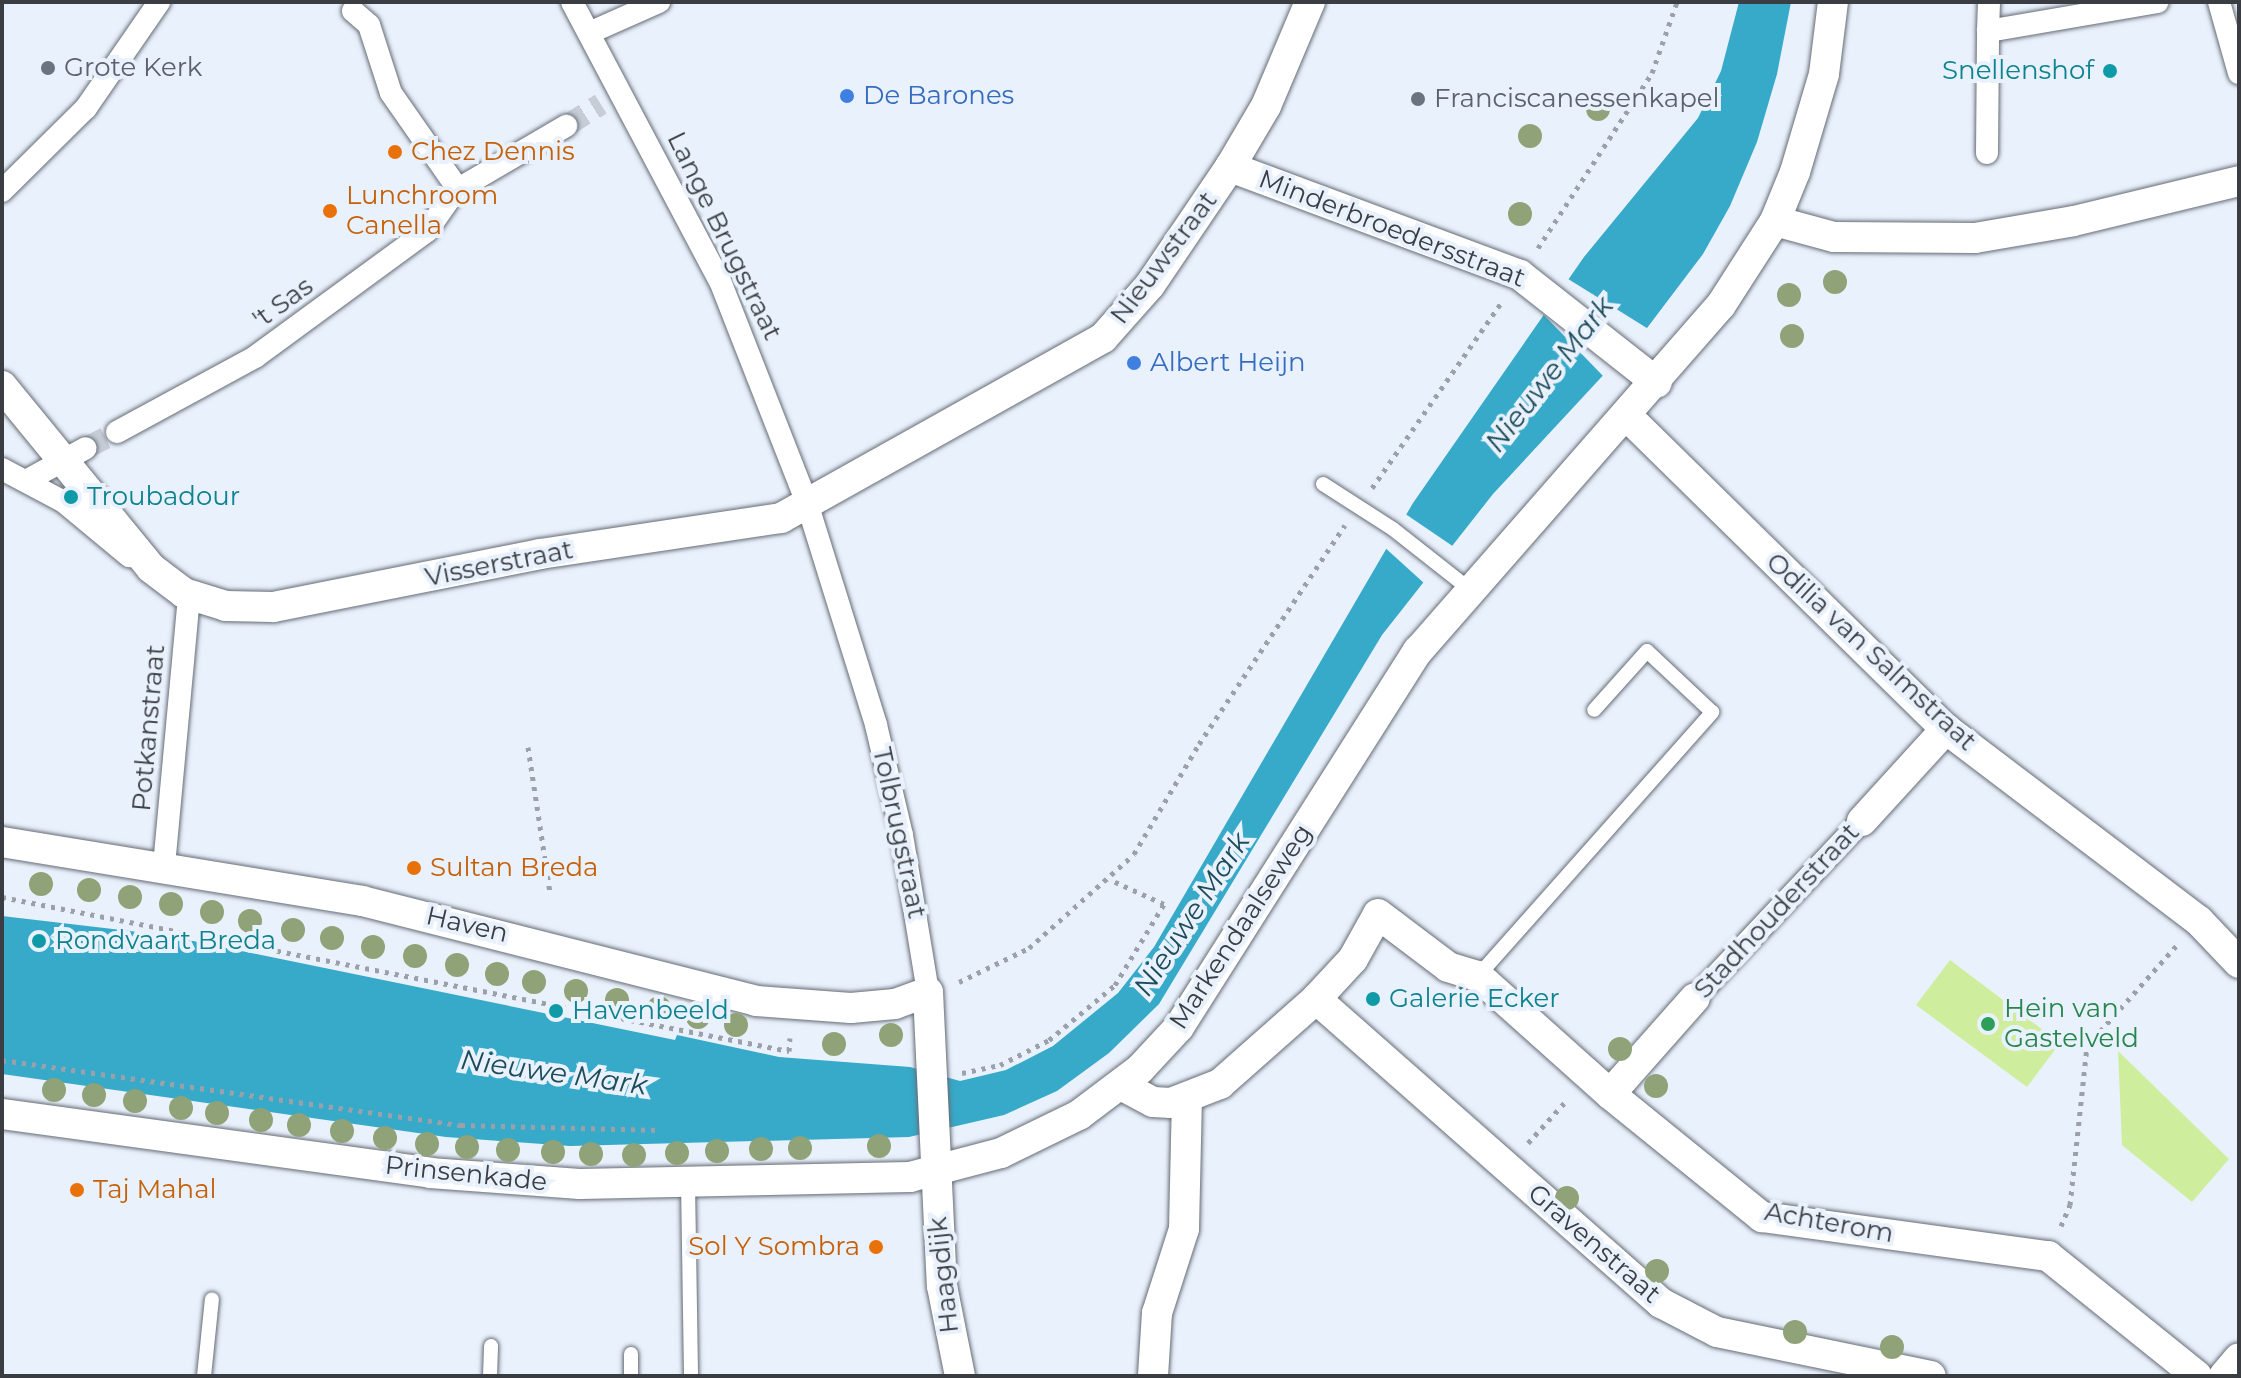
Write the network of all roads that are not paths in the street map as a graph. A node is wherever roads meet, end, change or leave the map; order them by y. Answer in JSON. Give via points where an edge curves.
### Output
{"nodes":[{"id":1,"x":159,"y":2,"type":"edge"},
{"id":2,"x":572,"y":2,"type":"edge"},
{"id":3,"x":659,"y":2,"type":"edge"},
{"id":4,"x":1310,"y":2,"type":"edge"},
{"id":5,"x":1833,"y":2,"type":"edge"},
{"id":6,"x":1989,"y":2,"type":"edge"},
{"id":7,"x":2158,"y":2,"type":"edge"},
{"id":8,"x":2219,"y":2,"type":"edge"},
{"id":9,"x":353,"y":11,"type":"dead end"},
{"id":10,"x":1988,"y":31,"type":"junction"},
{"id":11,"x":589,"y":33,"type":"junction"},
{"id":12,"x":2239,"y":73,"type":"edge"},
{"id":13,"x":620,"y":91,"type":"junction"},
{"id":14,"x":601,"y":104,"type":"tunnel mouth"},
{"id":15,"x":566,"y":126,"type":"tunnel mouth"},
{"id":16,"x":1987,"y":153,"type":"dead end"},
{"id":17,"x":1230,"y":167,"type":"junction"},
{"id":18,"x":2239,"y":181,"type":"edge"},
{"id":19,"x":458,"y":189,"type":"junction"},
{"id":20,"x":2,"y":191,"type":"edge"},
{"id":21,"x":1775,"y":221,"type":"junction"},
{"id":22,"x":1657,"y":383,"type":"junction"},
{"id":23,"x":2,"y":386,"type":"edge"},
{"id":24,"x":1627,"y":416,"type":"junction"},
{"id":25,"x":117,"y":432,"type":"tunnel mouth"},
{"id":26,"x":73,"y":455,"type":"junction"},
{"id":27,"x":2,"y":469,"type":"edge"},
{"id":28,"x":26,"y":481,"type":"junction"},
{"id":29,"x":1323,"y":484,"type":"dead end"},
{"id":30,"x":807,"y":503,"type":"junction"},
{"id":31,"x":151,"y":568,"type":"junction"},
{"id":32,"x":1468,"y":588,"type":"junction"},
{"id":33,"x":189,"y":595,"type":"junction"},
{"id":34,"x":1594,"y":710,"type":"dead end"},
{"id":35,"x":1946,"y":729,"type":"junction"},
{"id":36,"x":1862,"y":821,"type":"joint"},
{"id":37,"x":2,"y":842,"type":"edge"},
{"id":38,"x":164,"y":866,"type":"junction"},
{"id":39,"x":2239,"y":963,"type":"edge"},
{"id":40,"x":1478,"y":976,"type":"junction"},
{"id":41,"x":928,"y":992,"type":"junction"},
{"id":42,"x":1695,"y":998,"type":"joint"},
{"id":43,"x":1316,"y":999,"type":"junction"},
{"id":44,"x":1121,"y":1085,"type":"junction"},
{"id":45,"x":1600,"y":1085,"type":"junction"},
{"id":46,"x":1187,"y":1100,"type":"junction"},
{"id":47,"x":2,"y":1114,"type":"edge"},
{"id":48,"x":933,"y":1173,"type":"junction"},
{"id":49,"x":688,"y":1183,"type":"junction"},
{"id":50,"x":212,"y":1299,"type":"dead end"},
{"id":51,"x":491,"y":1346,"type":"dead end"},
{"id":52,"x":631,"y":1354,"type":"dead end"},
{"id":53,"x":2239,"y":1358,"type":"edge"},
{"id":54,"x":204,"y":1376,"type":"edge"},
{"id":55,"x":490,"y":1376,"type":"edge"},
{"id":56,"x":631,"y":1376,"type":"edge"},
{"id":57,"x":691,"y":1376,"type":"edge"},
{"id":58,"x":960,"y":1376,"type":"edge"},
{"id":59,"x":1153,"y":1376,"type":"edge"},
{"id":60,"x":1931,"y":1376,"type":"edge"},
{"id":61,"x":2197,"y":1376,"type":"edge"},
{"id":62,"x":2224,"y":1376,"type":"edge"}],
"edges":[{"from":1,"to":20,"type":"street","via":[[86,108]]},
{"from":2,"to":11,"type":"street","name":"Lange Brugstraat"},
{"from":3,"to":11,"type":"street"},
{"from":4,"to":17,"type":"street","name":"Nieuwstraat","via":[[1266,106]]},
{"from":5,"to":21,"type":"street","name":"Markendaalseweg","via":[[1813,123]]},
{"from":6,"to":10,"type":"street"},
{"from":7,"to":10,"type":"street"},
{"from":8,"to":12,"type":"street"},
{"from":9,"to":19,"type":"street","via":[[369,25],[391,93]]},
{"from":10,"to":16,"type":"street"},
{"from":11,"to":13,"type":"street","name":"Lange Brugstraat"},
{"from":13,"to":14,"type":"street"},
{"from":13,"to":30,"type":"street","name":"Lange Brugstraat","via":[[720,281]]},
{"from":15,"to":19,"type":"street","name":"'t Sas"},
{"from":17,"to":22,"type":"street","name":"Minderbroedersstraat","via":[[1520,275],[1552,295]]},
{"from":17,"to":30,"type":"street","name":"Nieuwstraat","via":[[1150,285],[1103,338]]},
{"from":18,"to":21,"type":"street","via":[[1975,238],[1834,237]]},
{"from":19,"to":25,"type":"street","name":"'t Sas","via":[[427,231],[255,357]]},
{"from":21,"to":22,"type":"street","name":"Markendaalseweg","via":[[1721,305]]},
{"from":22,"to":24,"type":"street","name":"Markendaalseweg"},
{"from":23,"to":26,"type":"street","name":"Visserstraat"},
{"from":24,"to":32,"type":"street","name":"Markendaalseweg"},
{"from":24,"to":35,"type":"street","name":"Odilia van Salmstraat"},
{"from":26,"to":28,"type":"street"},
{"from":26,"to":31,"type":"street","name":"Visserstraat"},
{"from":27,"to":28,"type":"street"},
{"from":28,"to":31,"type":"street","via":[[64,502],[137,563]]},
{"from":29,"to":32,"type":"lane","via":[[1393,529]]},
{"from":30,"to":33,"type":"street","name":"Visserstraat","via":[[781,518],[540,554],[273,607],[226,606]]},
{"from":30,"to":41,"type":"street","name":"Tolbrugstraat","via":[[876,725],[902,835]]},
{"from":31,"to":33,"type":"street","name":"Visserstraat"},
{"from":32,"to":44,"type":"street","name":"Markendaalseweg","via":[[1377,710],[1193,1009]]},
{"from":33,"to":38,"type":"street","name":"Potkanstraat"},
{"from":34,"to":40,"type":"lane","via":[[1647,651],[1712,712]]},
{"from":35,"to":36,"type":"street","name":"Stadhouderstraat"},
{"from":35,"to":39,"type":"street","name":"Odilia van Salmstraat","via":[[2199,921]]},
{"from":36,"to":42,"type":"street","name":"Stadhouderstraat"},
{"from":37,"to":38,"type":"street","name":"Haven"},
{"from":38,"to":41,"type":"street","name":"Haven","via":[[435,917],[756,1001],[851,1008],[895,1004]]},
{"from":40,"to":43,"type":"street","name":"Achterom","via":[[1448,967],[1378,914],[1353,959]]},
{"from":40,"to":45,"type":"street","name":"Achterom"},
{"from":41,"to":48,"type":"street","name":"Tolbrugstraat"},
{"from":42,"to":45,"type":"street","name":"Stadhouderstraat"},
{"from":43,"to":46,"type":"street","via":[[1220,1084]]},
{"from":43,"to":60,"type":"street","name":"Gravenstraat","via":[[1661,1303],[1717,1332]]},
{"from":44,"to":46,"type":"street","via":[[1153,1102]]},
{"from":44,"to":48,"type":"street","name":"Markendaalseweg","via":[[1025,1144]]},
{"from":45,"to":61,"type":"street","name":"Achterom","via":[[1762,1217],[2048,1256]]},
{"from":46,"to":59,"type":"street","via":[[1184,1229],[1157,1313]]},
{"from":47,"to":49,"type":"street","name":"Prinsenkade","via":[[468,1177],[543,1184]]},
{"from":48,"to":49,"type":"street","name":"Prinsenkade","via":[[887,1180]]},
{"from":48,"to":58,"type":"street","name":"Haagdijk","via":[[945,1309]]},
{"from":49,"to":57,"type":"lane"},
{"from":50,"to":54,"type":"lane"},
{"from":51,"to":55,"type":"lane"},
{"from":52,"to":56,"type":"lane"},
{"from":53,"to":62,"type":"street"}]}
